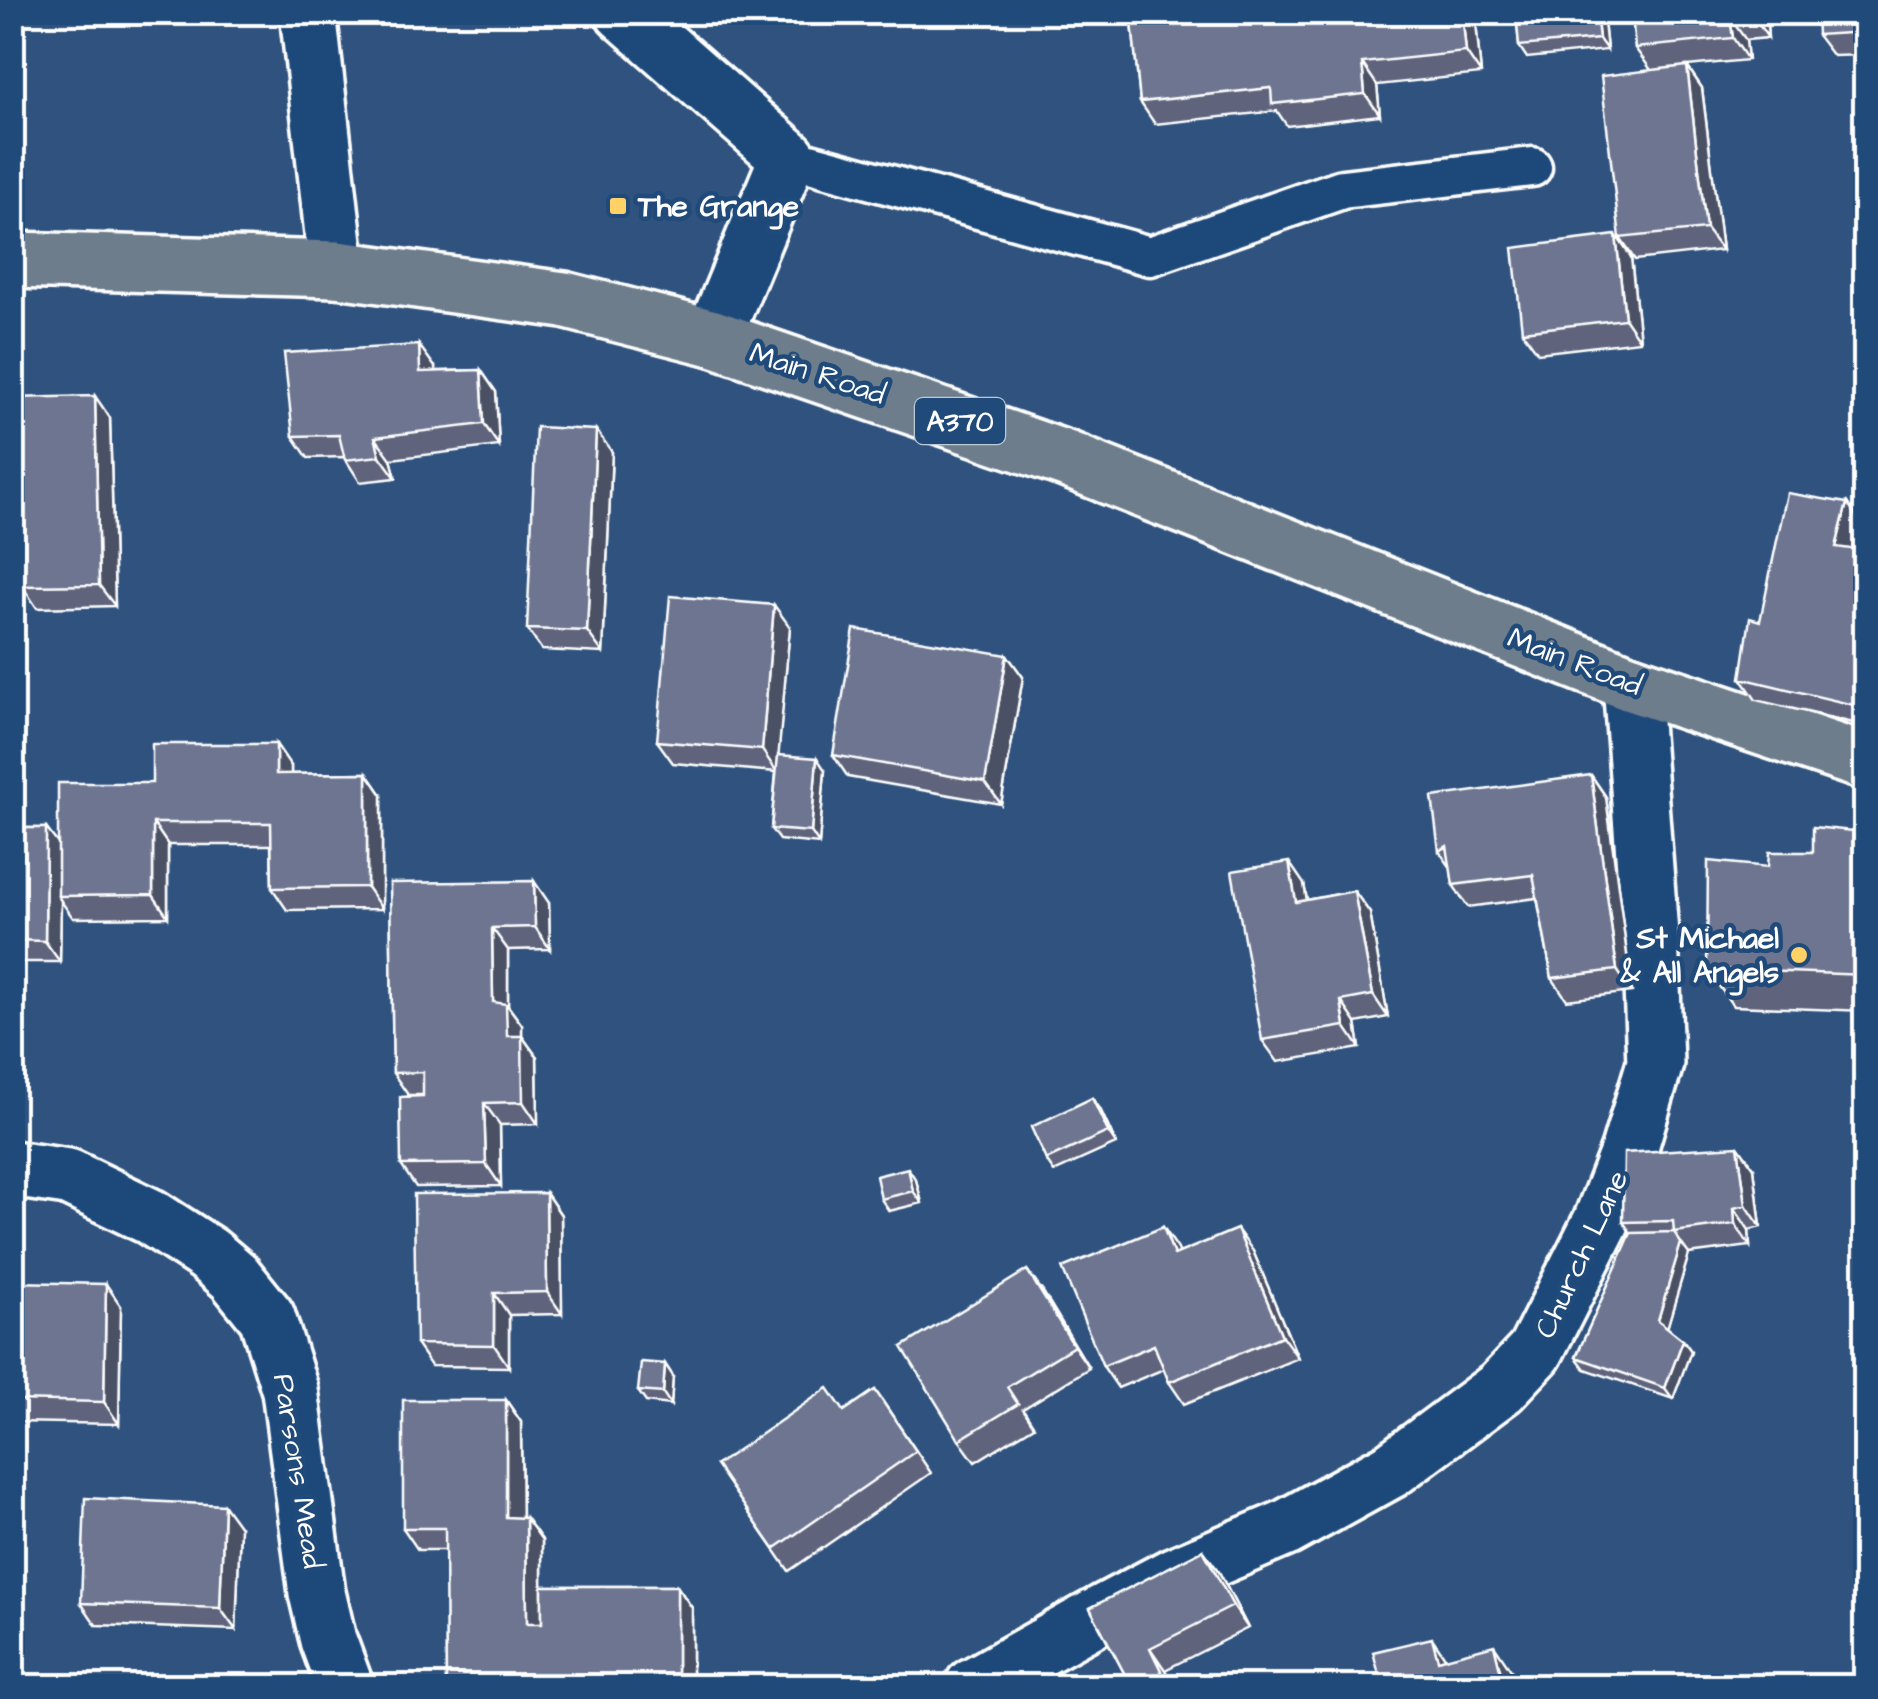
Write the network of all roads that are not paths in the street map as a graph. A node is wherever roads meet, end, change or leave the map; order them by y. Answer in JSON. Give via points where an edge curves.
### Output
{"nodes":[{"id":1,"x":308,"y":12,"type":"edge"},
{"id":2,"x":624,"y":12,"type":"edge"},
{"id":3,"x":788,"y":157,"type":"junction"},
{"id":4,"x":1532,"y":167,"type":"dead end"},
{"id":5,"x":12,"y":260,"type":"edge"},
{"id":6,"x":336,"y":269,"type":"junction"},
{"id":7,"x":714,"y":338,"type":"junction"},
{"id":8,"x":1631,"y":683,"type":"junction"},
{"id":9,"x":1866,"y":762,"type":"edge"},
{"id":10,"x":12,"y":1169,"type":"edge"},
{"id":11,"x":345,"y":1686,"type":"edge"},
{"id":12,"x":973,"y":1686,"type":"edge"}],
"edges":[{"from":1,"to":6,"type":"street"},
{"from":2,"to":3,"type":"street"},
{"from":3,"to":4,"type":"lane","via":[[1150,256],[1342,189]]},
{"from":3,"to":7,"type":"street"},
{"from":5,"to":6,"type":"main road","name":"Main Road","number":"A370"},
{"from":6,"to":7,"type":"main road","name":"Main Road","number":"A370","via":[[564,300]]},
{"from":7,"to":8,"type":"main road","name":"Main Road","number":"A370","via":[[1066,459]]},
{"from":8,"to":9,"type":"main road","name":"Main Road","number":"A370"},
{"from":8,"to":12,"type":"street","name":"Church Lane","via":[[1654,1063],[1601,1222],[1535,1352],[1501,1388],[1391,1470],[1286,1528],[1122,1602]]},
{"from":10,"to":11,"type":"street","name":"Parsons Mead","via":[[68,1178],[151,1217],[234,1276],[267,1318],[290,1390],[317,1593]]}]}
